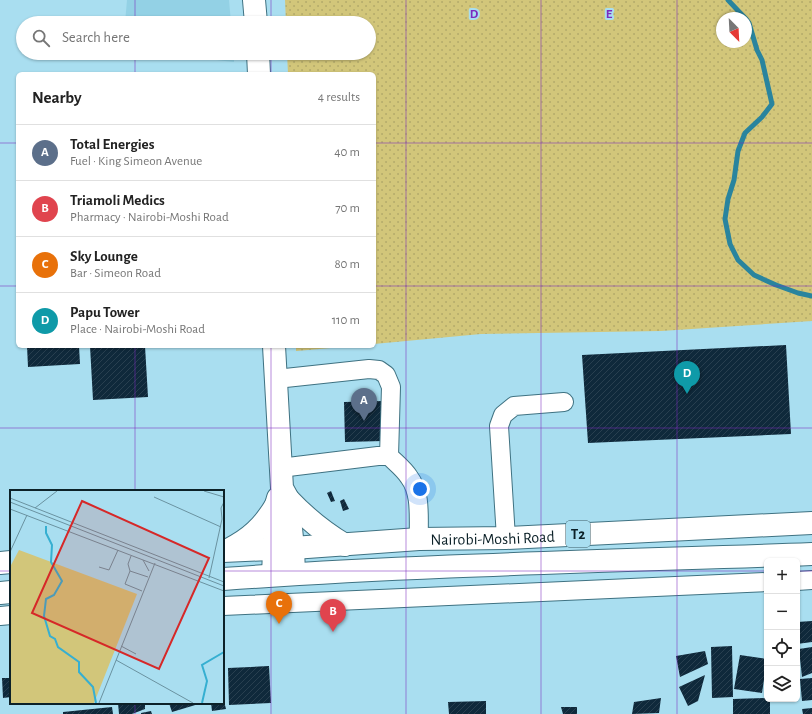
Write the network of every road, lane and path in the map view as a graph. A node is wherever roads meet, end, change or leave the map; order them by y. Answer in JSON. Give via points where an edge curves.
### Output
{"nodes":[{"id":1,"x":254,"y":0,"type":"edge"},
{"id":2,"x":255,"y":16,"type":"edge"},
{"id":3,"x":258,"y":60,"type":"edge"},
{"id":4,"x":259,"y":72,"type":"edge"},
{"id":5,"x":274,"y":348,"type":"edge"},
{"id":6,"x":276,"y":378,"type":"junction"},
{"id":7,"x":564,"y":402,"type":"dead end"},
{"id":8,"x":389,"y":456,"type":"junction"},
{"id":9,"x":281,"y":490,"type":"junction"},
{"id":10,"x":812,"y":523,"type":"edge"},
{"id":11,"x":506,"y":538,"type":"junction"},
{"id":12,"x":419,"y":539,"type":"junction"},
{"id":13,"x":345,"y":545,"type":"junction"},
{"id":14,"x":283,"y":549,"type":"junction"},
{"id":15,"x":225,"y":551,"type":"edge"},
{"id":16,"x":812,"y":554,"type":"edge"},
{"id":17,"x":10,"y":562,"type":"edge"},
{"id":18,"x":0,"y":563,"type":"edge"},
{"id":19,"x":284,"y":575,"type":"junction"},
{"id":20,"x":224,"y":579,"type":"edge"},
{"id":21,"x":812,"y":580,"type":"edge"},
{"id":22,"x":800,"y":581,"type":"edge"},
{"id":23,"x":764,"y":582,"type":"edge"},
{"id":24,"x":10,"y":592,"type":"edge"},
{"id":25,"x":0,"y":593,"type":"edge"},
{"id":26,"x":224,"y":606,"type":"edge"},
{"id":27,"x":10,"y":615,"type":"edge"},
{"id":28,"x":0,"y":616,"type":"edge"}],
"edges":[{"from":1,"to":2,"type":"main road"},
{"from":3,"to":4,"type":"main road"},
{"from":5,"to":6,"type":"main road"},
{"from":6,"to":8,"type":"lane","via":[[379,370],[386,375],[390,387]]},
{"from":6,"to":9,"type":"main road"},
{"from":7,"to":11,"type":"lane","via":[[514,406],[502,415],[499,426]]},
{"from":8,"to":9,"type":"lane","via":[[378,456]]},
{"from":8,"to":12,"type":"lane","via":[[409,477],[415,489],[418,500]]},
{"from":9,"to":13,"type":"main road","via":[[301,513]]},
{"from":9,"to":14,"type":"main road"},
{"from":9,"to":15,"type":"main road","via":[[267,520],[255,533]]},
{"from":10,"to":11,"type":"main road","name":"Nairobi-Moshi Road","number":"T2"},
{"from":11,"to":12,"type":"main road","name":"Nairobi-Moshi Road","number":"T2"},
{"from":12,"to":13,"type":"main road","name":"Nairobi-Moshi Road","number":"T2"},
{"from":13,"to":14,"type":"main road","name":"Nairobi-Moshi Road","number":"T2"},
{"from":14,"to":15,"type":"main road","number":"T2"},
{"from":14,"to":19,"type":"main road"},
{"from":16,"to":19,"type":"main road","name":"Nairobi-Moshi Road","number":"T2"},
{"from":17,"to":18,"type":"main road"},
{"from":19,"to":20,"type":"main road","number":"T2"},
{"from":21,"to":22,"type":"lane"},
{"from":23,"to":26,"type":"lane"},
{"from":24,"to":25,"type":"main road"},
{"from":27,"to":28,"type":"lane"}]}
